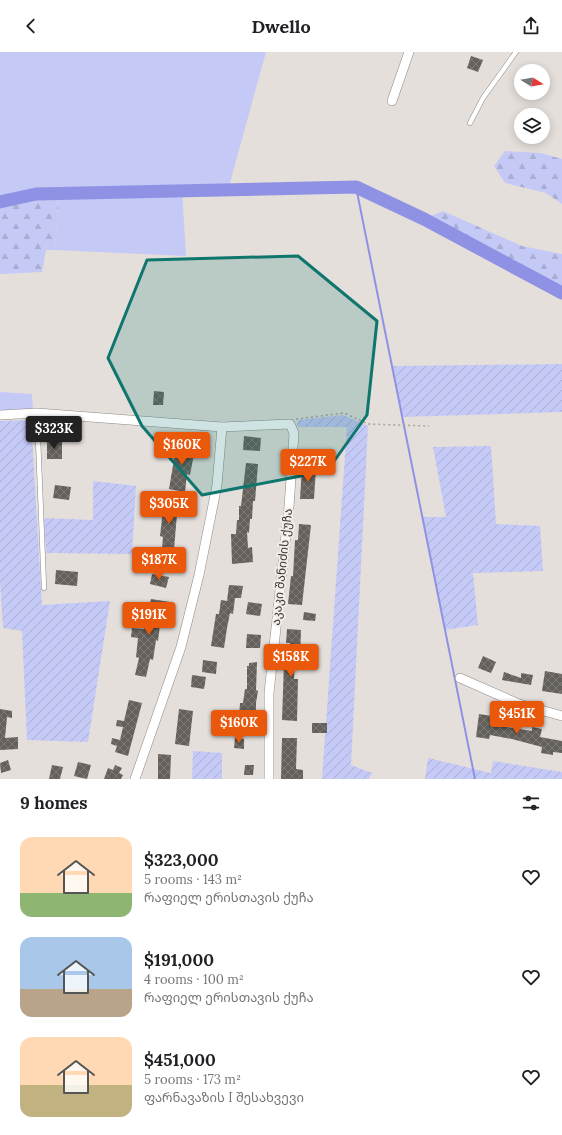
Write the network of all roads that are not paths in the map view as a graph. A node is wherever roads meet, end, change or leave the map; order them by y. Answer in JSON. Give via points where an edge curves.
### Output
{"nodes":[{"id":1,"x":408,"y":52,"type":"edge"},
{"id":2,"x":516,"y":52,"type":"edge"},
{"id":3,"x":392,"y":101,"type":"dead end"},
{"id":4,"x":470,"y":123,"type":"dead end"},
{"id":5,"x":37,"y":414,"type":"junction"},
{"id":6,"x":0,"y":415,"type":"edge"},
{"id":7,"x":222,"y":427,"type":"junction"},
{"id":8,"x":44,"y":588,"type":"dead end"},
{"id":9,"x":460,"y":678,"type":"dead end"},
{"id":10,"x":562,"y":716,"type":"edge"},
{"id":11,"x":135,"y":779,"type":"edge"},
{"id":12,"x":269,"y":779,"type":"edge"}],
"edges":[{"from":1,"to":3,"type":"street"},
{"from":2,"to":4,"type":"lane","via":[[483,98]]},
{"from":5,"to":6,"type":"street"},
{"from":5,"to":7,"type":"street"},
{"from":5,"to":8,"type":"lane"},
{"from":7,"to":11,"type":"street","via":[[217,485],[183,640]]},
{"from":7,"to":12,"type":"street","name":"აკაკი შანიძის ქუჩა","via":[[290,424],[294,433],[289,507],[269,693]]},
{"from":9,"to":10,"type":"street","via":[[519,704]]}]}
